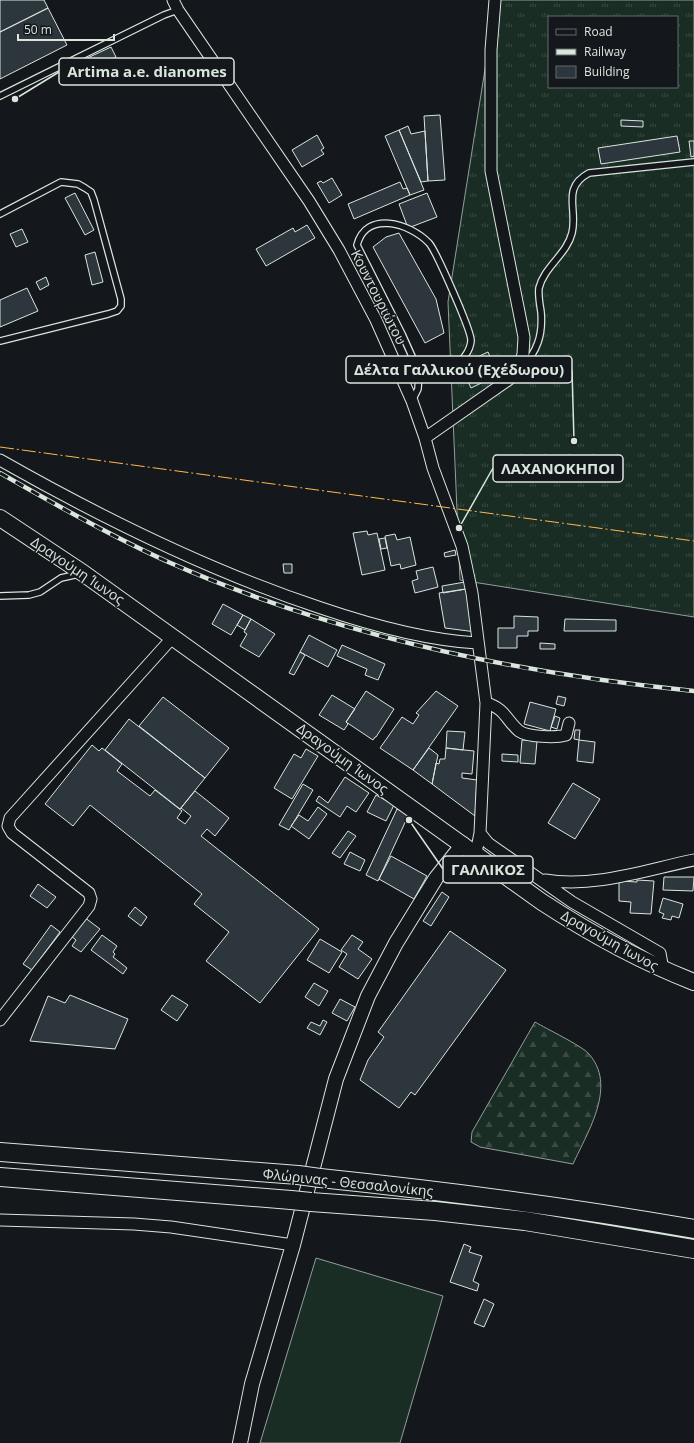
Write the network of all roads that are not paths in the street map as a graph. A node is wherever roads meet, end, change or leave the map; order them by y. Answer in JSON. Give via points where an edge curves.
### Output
{"nodes":[{"id":1,"x":495,"y":0,"type":"edge"},
{"id":2,"x":176,"y":5,"type":"edge"},
{"id":3,"x":0,"y":96,"type":"edge"},
{"id":4,"x":694,"y":162,"type":"edge"},
{"id":5,"x":0,"y":214,"type":"edge"},
{"id":6,"x":0,"y":341,"type":"edge"},
{"id":7,"x":419,"y":372,"type":"junction"},
{"id":8,"x":518,"y":373,"type":"junction"},
{"id":9,"x":412,"y":401,"type":"junction"},
{"id":10,"x":425,"y":438,"type":"junction"},
{"id":11,"x":0,"y":460,"type":"edge"},
{"id":12,"x":0,"y":518,"type":"edge"},
{"id":13,"x":83,"y":573,"type":"junction"},
{"id":14,"x":0,"y":596,"type":"edge"},
{"id":15,"x":173,"y":637,"type":"junction"},
{"id":16,"x":477,"y":643,"type":"junction"},
{"id":17,"x":486,"y":703,"type":"junction"},
{"id":18,"x":569,"y":723,"type":"dead end"},
{"id":19,"x":4,"y":828,"type":"edge"},
{"id":20,"x":480,"y":833,"type":"junction"},
{"id":21,"x":463,"y":844,"type":"junction"},
{"id":22,"x":476,"y":853,"type":"junction"},
{"id":23,"x":694,"y":860,"type":"edge"},
{"id":24,"x":543,"y":880,"type":"junction"},
{"id":25,"x":663,"y":970,"type":"junction"},
{"id":26,"x":694,"y":982,"type":"edge"},
{"id":27,"x":0,"y":1020,"type":"edge"},
{"id":28,"x":0,"y":1152,"type":"edge"},
{"id":29,"x":0,"y":1177,"type":"edge"},
{"id":30,"x":0,"y":1220,"type":"edge"},
{"id":31,"x":694,"y":1229,"type":"edge"},
{"id":32,"x":293,"y":1245,"type":"junction"},
{"id":33,"x":694,"y":1249,"type":"edge"},
{"id":34,"x":240,"y":1443,"type":"edge"}],
"edges":[{"from":1,"to":8,"type":"street","via":[[491,50],[491,171],[524,337]]},
{"from":2,"to":3,"type":"lane","via":[[164,15]]},
{"from":2,"to":9,"type":"street","name":"Κουντουριώτου","via":[[309,201],[339,250],[376,320]]},
{"from":4,"to":8,"type":"lane","via":[[589,173],[580,178],[574,186],[572,196],[574,221],[570,239],[546,272],[540,287],[541,339],[531,358]]},
{"from":5,"to":6,"type":"lane","via":[[61,182],[78,184],[91,192],[121,306],[117,311],[108,314]]},
{"from":7,"to":7,"type":"lane","via":[[357,245],[359,236],[368,227],[382,222],[410,230],[429,244],[456,297],[472,340],[468,351],[447,374],[432,377]]},
{"from":7,"to":9,"type":"lane","via":[[418,389]]},
{"from":8,"to":10,"type":"street"},
{"from":9,"to":10,"type":"street","name":"Κουντουριώτου"},
{"from":10,"to":16,"type":"street","name":"Κουντουριώτου","via":[[433,468],[462,546],[472,593]]},
{"from":11,"to":16,"type":"street","via":[[120,525],[288,597],[410,633],[451,642]]},
{"from":12,"to":13,"type":"main road","name":"Δραγούμη Ίωνος"},
{"from":13,"to":14,"type":"lane","via":[[62,578],[40,592]]},
{"from":13,"to":15,"type":"main road","name":"Δραγούμη Ίωνος"},
{"from":15,"to":19,"type":"street","via":[[10,818]]},
{"from":15,"to":21,"type":"main road","name":"Δραγούμη Ίωνος"},
{"from":16,"to":17,"type":"street","name":"Κουντουριώτου"},
{"from":17,"to":18,"type":"street","via":[[498,707],[521,732],[529,734],[560,737],[566,735]]},
{"from":17,"to":20,"type":"street","name":"Κουντουριώτου"},
{"from":19,"to":27,"type":"street","via":[[89,893],[91,899],[89,906]]},
{"from":20,"to":22,"type":"street","name":"Κουντουριώτου"},
{"from":20,"to":24,"type":"street","via":[[488,843]]},
{"from":21,"to":22,"type":"main road","name":"Δραγούμη Ίωνος"},
{"from":21,"to":32,"type":"street","via":[[424,896],[368,996],[336,1079]]},
{"from":22,"to":25,"type":"main road","name":"Δραγούμη Ίωνος","via":[[565,917],[608,943]]},
{"from":23,"to":24,"type":"street","via":[[595,881],[563,883]]},
{"from":24,"to":25,"type":"street","via":[[572,902],[660,953]]},
{"from":25,"to":26,"type":"main road","name":"Δραγούμη Ίωνος"},
{"from":28,"to":31,"type":"main road","name":"Φλώρινας - Θεσσαλονίκης","bridge":true,"via":[[298,1175],[578,1209]]},
{"from":29,"to":33,"type":"main road","name":"Φλώρινας - Θεσσαλονίκης","bridge":true,"via":[[472,1215]]},
{"from":30,"to":32,"type":"street","via":[[171,1227]]},
{"from":32,"to":34,"type":"street","via":[[252,1384]]}]}
